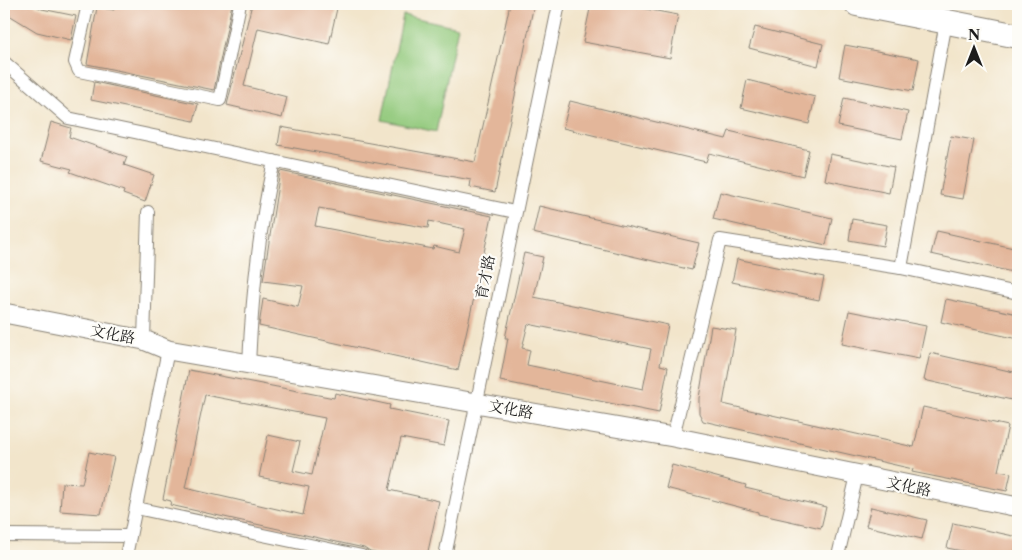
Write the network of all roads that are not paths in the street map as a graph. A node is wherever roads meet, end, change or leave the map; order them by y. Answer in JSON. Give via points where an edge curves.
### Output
{"nodes":[{"id":1,"x":88,"y":4,"type":"edge"},
{"id":2,"x":240,"y":4,"type":"edge"},
{"id":3,"x":559,"y":4,"type":"edge"},
{"id":4,"x":857,"y":4,"type":"edge"},
{"id":5,"x":946,"y":22,"type":"junction"},
{"id":6,"x":1018,"y":36,"type":"edge"},
{"id":7,"x":4,"y":62,"type":"edge"},
{"id":8,"x":274,"y":161,"type":"junction"},
{"id":9,"x":148,"y":212,"type":"dead end"},
{"id":10,"x":515,"y":212,"type":"junction"},
{"id":11,"x":901,"y":268,"type":"junction"},
{"id":12,"x":1018,"y":293,"type":"edge"},
{"id":13,"x":4,"y":313,"type":"edge"},
{"id":14,"x":144,"y":340,"type":"junction"},
{"id":15,"x":168,"y":350,"type":"junction"},
{"id":16,"x":250,"y":364,"type":"junction"},
{"id":17,"x":476,"y":404,"type":"junction"},
{"id":18,"x":674,"y":437,"type":"junction"},
{"id":19,"x":856,"y":475,"type":"junction"},
{"id":20,"x":1018,"y":505,"type":"edge"},
{"id":21,"x":136,"y":508,"type":"junction"},
{"id":22,"x":4,"y":535,"type":"edge"},
{"id":23,"x":130,"y":536,"type":"junction"},
{"id":24,"x":126,"y":556,"type":"edge"},
{"id":25,"x":362,"y":556,"type":"edge"},
{"id":26,"x":444,"y":556,"type":"edge"},
{"id":27,"x":838,"y":556,"type":"edge"}],
"edges":[{"from":1,"to":2,"type":"street","via":[[75,62],[79,71],[220,100]]},
{"from":3,"to":10,"type":"street","name":"育才路"},
{"from":4,"to":5,"type":"highway"},
{"from":5,"to":6,"type":"highway"},
{"from":5,"to":11,"type":"street"},
{"from":7,"to":8,"type":"street","via":[[68,118]]},
{"from":8,"to":10,"type":"street"},
{"from":8,"to":16,"type":"street","via":[[257,254]]},
{"from":9,"to":14,"type":"street"},
{"from":10,"to":17,"type":"street","name":"育才路"},
{"from":11,"to":12,"type":"street"},
{"from":11,"to":18,"type":"street","via":[[720,240]]},
{"from":13,"to":14,"type":"street","name":"文化路"},
{"from":14,"to":15,"type":"street","name":"文化路"},
{"from":15,"to":16,"type":"street","name":"文化路"},
{"from":15,"to":21,"type":"street"},
{"from":16,"to":17,"type":"street","name":"文化路"},
{"from":17,"to":18,"type":"street","name":"文化路"},
{"from":17,"to":26,"type":"street","name":"育才路"},
{"from":18,"to":19,"type":"street","name":"文化路"},
{"from":19,"to":20,"type":"street","name":"文化路"},
{"from":19,"to":27,"type":"street"},
{"from":21,"to":23,"type":"street"},
{"from":21,"to":25,"type":"street"},
{"from":22,"to":23,"type":"street"},
{"from":23,"to":24,"type":"street"}]}
